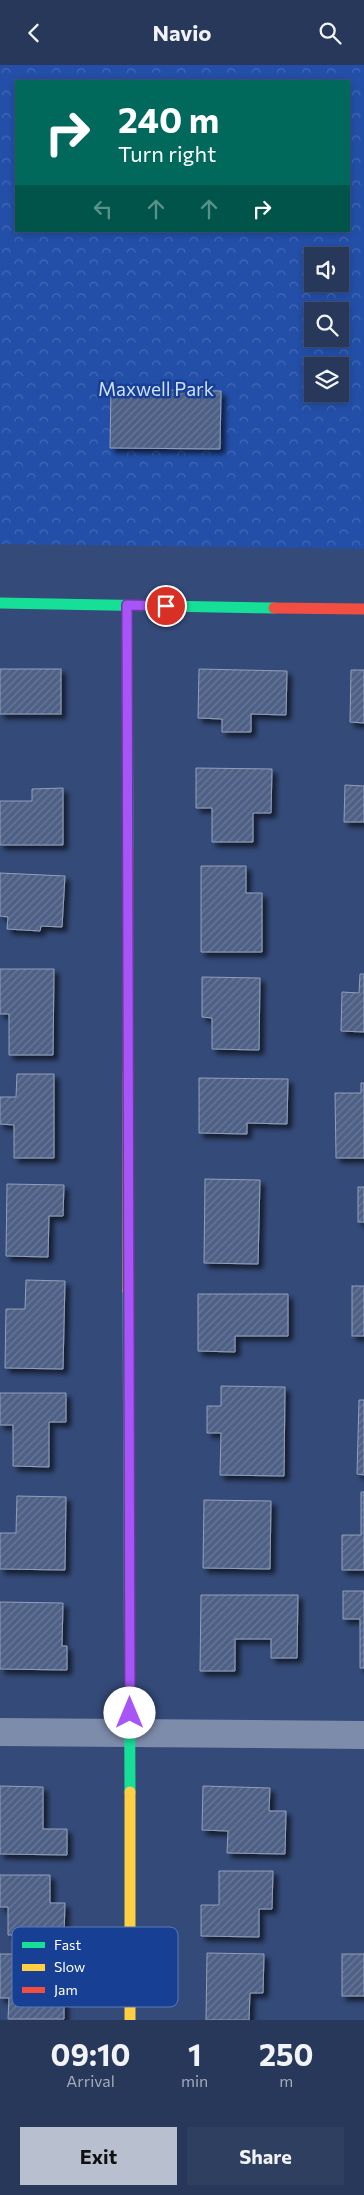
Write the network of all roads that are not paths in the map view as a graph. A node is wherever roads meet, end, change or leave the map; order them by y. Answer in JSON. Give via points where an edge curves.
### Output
{"nodes":[{"id":1,"x":0,"y":603,"type":"edge"},
{"id":2,"x":127,"y":605,"type":"junction"},
{"id":3,"x":364,"y":609,"type":"edge"},
{"id":4,"x":0,"y":1732,"type":"edge"},
{"id":5,"x":130,"y":1733,"type":"junction"},
{"id":6,"x":364,"y":1735,"type":"edge"},
{"id":7,"x":130,"y":1927,"type":"edge"},
{"id":8,"x":130,"y":2007,"type":"edge"},
{"id":9,"x":130,"y":2020,"type":"edge"}],
"edges":[{"from":1,"to":2,"type":"street"},
{"from":2,"to":3,"type":"street"},
{"from":2,"to":5,"type":"street"},
{"from":4,"to":5,"type":"street"},
{"from":5,"to":6,"type":"street"},
{"from":5,"to":7,"type":"street"},
{"from":8,"to":9,"type":"street"}]}
